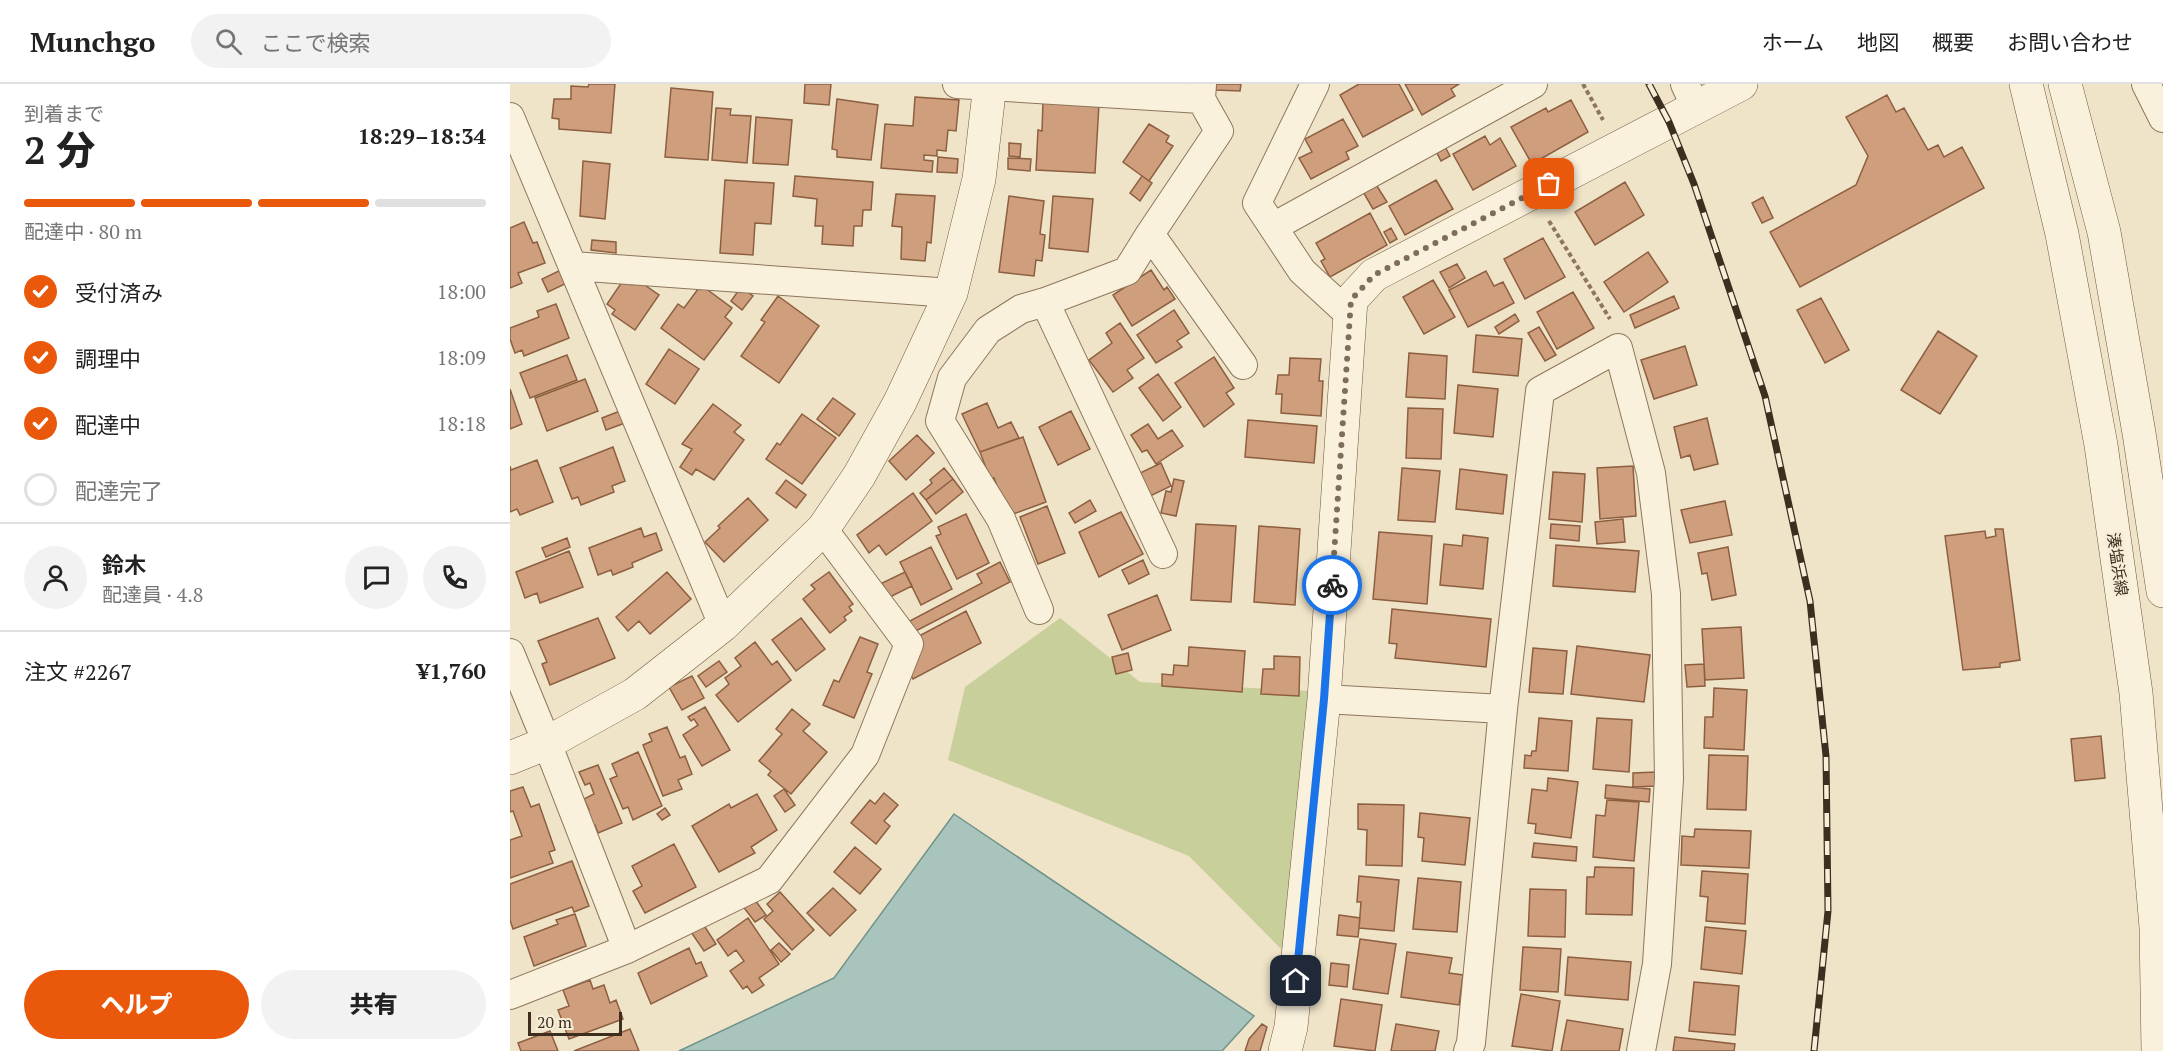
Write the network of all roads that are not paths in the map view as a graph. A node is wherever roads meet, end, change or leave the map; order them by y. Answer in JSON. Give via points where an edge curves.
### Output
{"nodes":[{"id":1,"x":957,"y":84,"type":"edge"},
{"id":2,"x":1315,"y":84,"type":"edge"},
{"id":3,"x":1533,"y":84,"type":"edge"},
{"id":4,"x":1741,"y":84,"type":"edge"},
{"id":5,"x":2026,"y":84,"type":"edge"},
{"id":6,"x":2065,"y":84,"type":"edge"},
{"id":7,"x":2146,"y":84,"type":"edge"},
{"id":8,"x":990,"y":85,"type":"edge"},
{"id":9,"x":1201,"y":92,"type":"edge"},
{"id":10,"x":1690,"y":96,"type":"edge"},
{"id":11,"x":510,"y":117,"type":"edge"},
{"id":12,"x":2163,"y":118,"type":"edge"},
{"id":13,"x":1273,"y":227,"type":"junction"},
{"id":14,"x":1150,"y":234,"type":"junction"},
{"id":15,"x":573,"y":266,"type":"junction"},
{"id":16,"x":951,"y":293,"type":"junction"},
{"id":17,"x":1045,"y":302,"type":"junction"},
{"id":18,"x":1350,"y":315,"type":"junction"},
{"id":19,"x":1243,"y":365,"type":"dead end"},
{"id":20,"x":824,"y":528,"type":"junction"},
{"id":21,"x":1163,"y":554,"type":"dead end"},
{"id":22,"x":2163,"y":591,"type":"edge"},
{"id":23,"x":1039,"y":610,"type":"dead end"},
{"id":24,"x":723,"y":625,"type":"junction"},
{"id":25,"x":510,"y":652,"type":"edge"},
{"id":26,"x":1324,"y":699,"type":"junction"},
{"id":27,"x":1503,"y":709,"type":"junction"},
{"id":28,"x":547,"y":743,"type":"junction"},
{"id":29,"x":510,"y":758,"type":"edge"},
{"id":30,"x":627,"y":949,"type":"junction"},
{"id":31,"x":510,"y":995,"type":"edge"},
{"id":32,"x":1285,"y":1051,"type":"edge"},
{"id":33,"x":1468,"y":1051,"type":"edge"},
{"id":34,"x":1641,"y":1051,"type":"edge"},
{"id":35,"x":2158,"y":1051,"type":"edge"}],
"edges":[{"from":1,"to":8,"type":"street"},
{"from":2,"to":13,"type":"street","via":[[1257,203]]},
{"from":3,"to":13,"type":"street"},
{"from":4,"to":10,"type":"street"},
{"from":5,"to":35,"type":"street","name":"湊塩浜線","via":[[2062,234],[2095,410],[2136,693],[2156,927]]},
{"from":6,"to":22,"type":"street","via":[[2104,232]]},
{"from":7,"to":12,"type":"street"},
{"from":8,"to":9,"type":"street"},
{"from":8,"to":16,"type":"street","via":[[979,179]]},
{"from":9,"to":14,"type":"street","via":[[1219,131]]},
{"from":10,"to":18,"type":"street","via":[[1619,147],[1374,275],[1351,300]]},
{"from":11,"to":15,"type":"street"},
{"from":13,"to":18,"type":"street","via":[[1302,271]]},
{"from":14,"to":17,"type":"street","via":[[1127,271]]},
{"from":14,"to":19,"type":"street"},
{"from":15,"to":16,"type":"street"},
{"from":15,"to":24,"type":"street"},
{"from":16,"to":20,"type":"street","via":[[900,402],[860,476]]},
{"from":17,"to":21,"type":"street"},
{"from":17,"to":23,"type":"street","via":[[1021,309],[988,330],[952,378],[940,421],[1001,519]]},
{"from":18,"to":26,"type":"street"},
{"from":20,"to":24,"type":"street"},
{"from":20,"to":30,"type":"street","via":[[909,644],[865,755],[769,880]]},
{"from":24,"to":28,"type":"street","via":[[635,694]]},
{"from":25,"to":28,"type":"street"},
{"from":26,"to":27,"type":"street"},
{"from":26,"to":32,"type":"street","via":[[1292,1028]]},
{"from":27,"to":33,"type":"street"},
{"from":27,"to":34,"type":"street","via":[[1540,391],[1618,348],[1651,473],[1666,594],[1669,779],[1657,964]]},
{"from":28,"to":29,"type":"street"},
{"from":28,"to":30,"type":"street"},
{"from":30,"to":31,"type":"street"}]}
